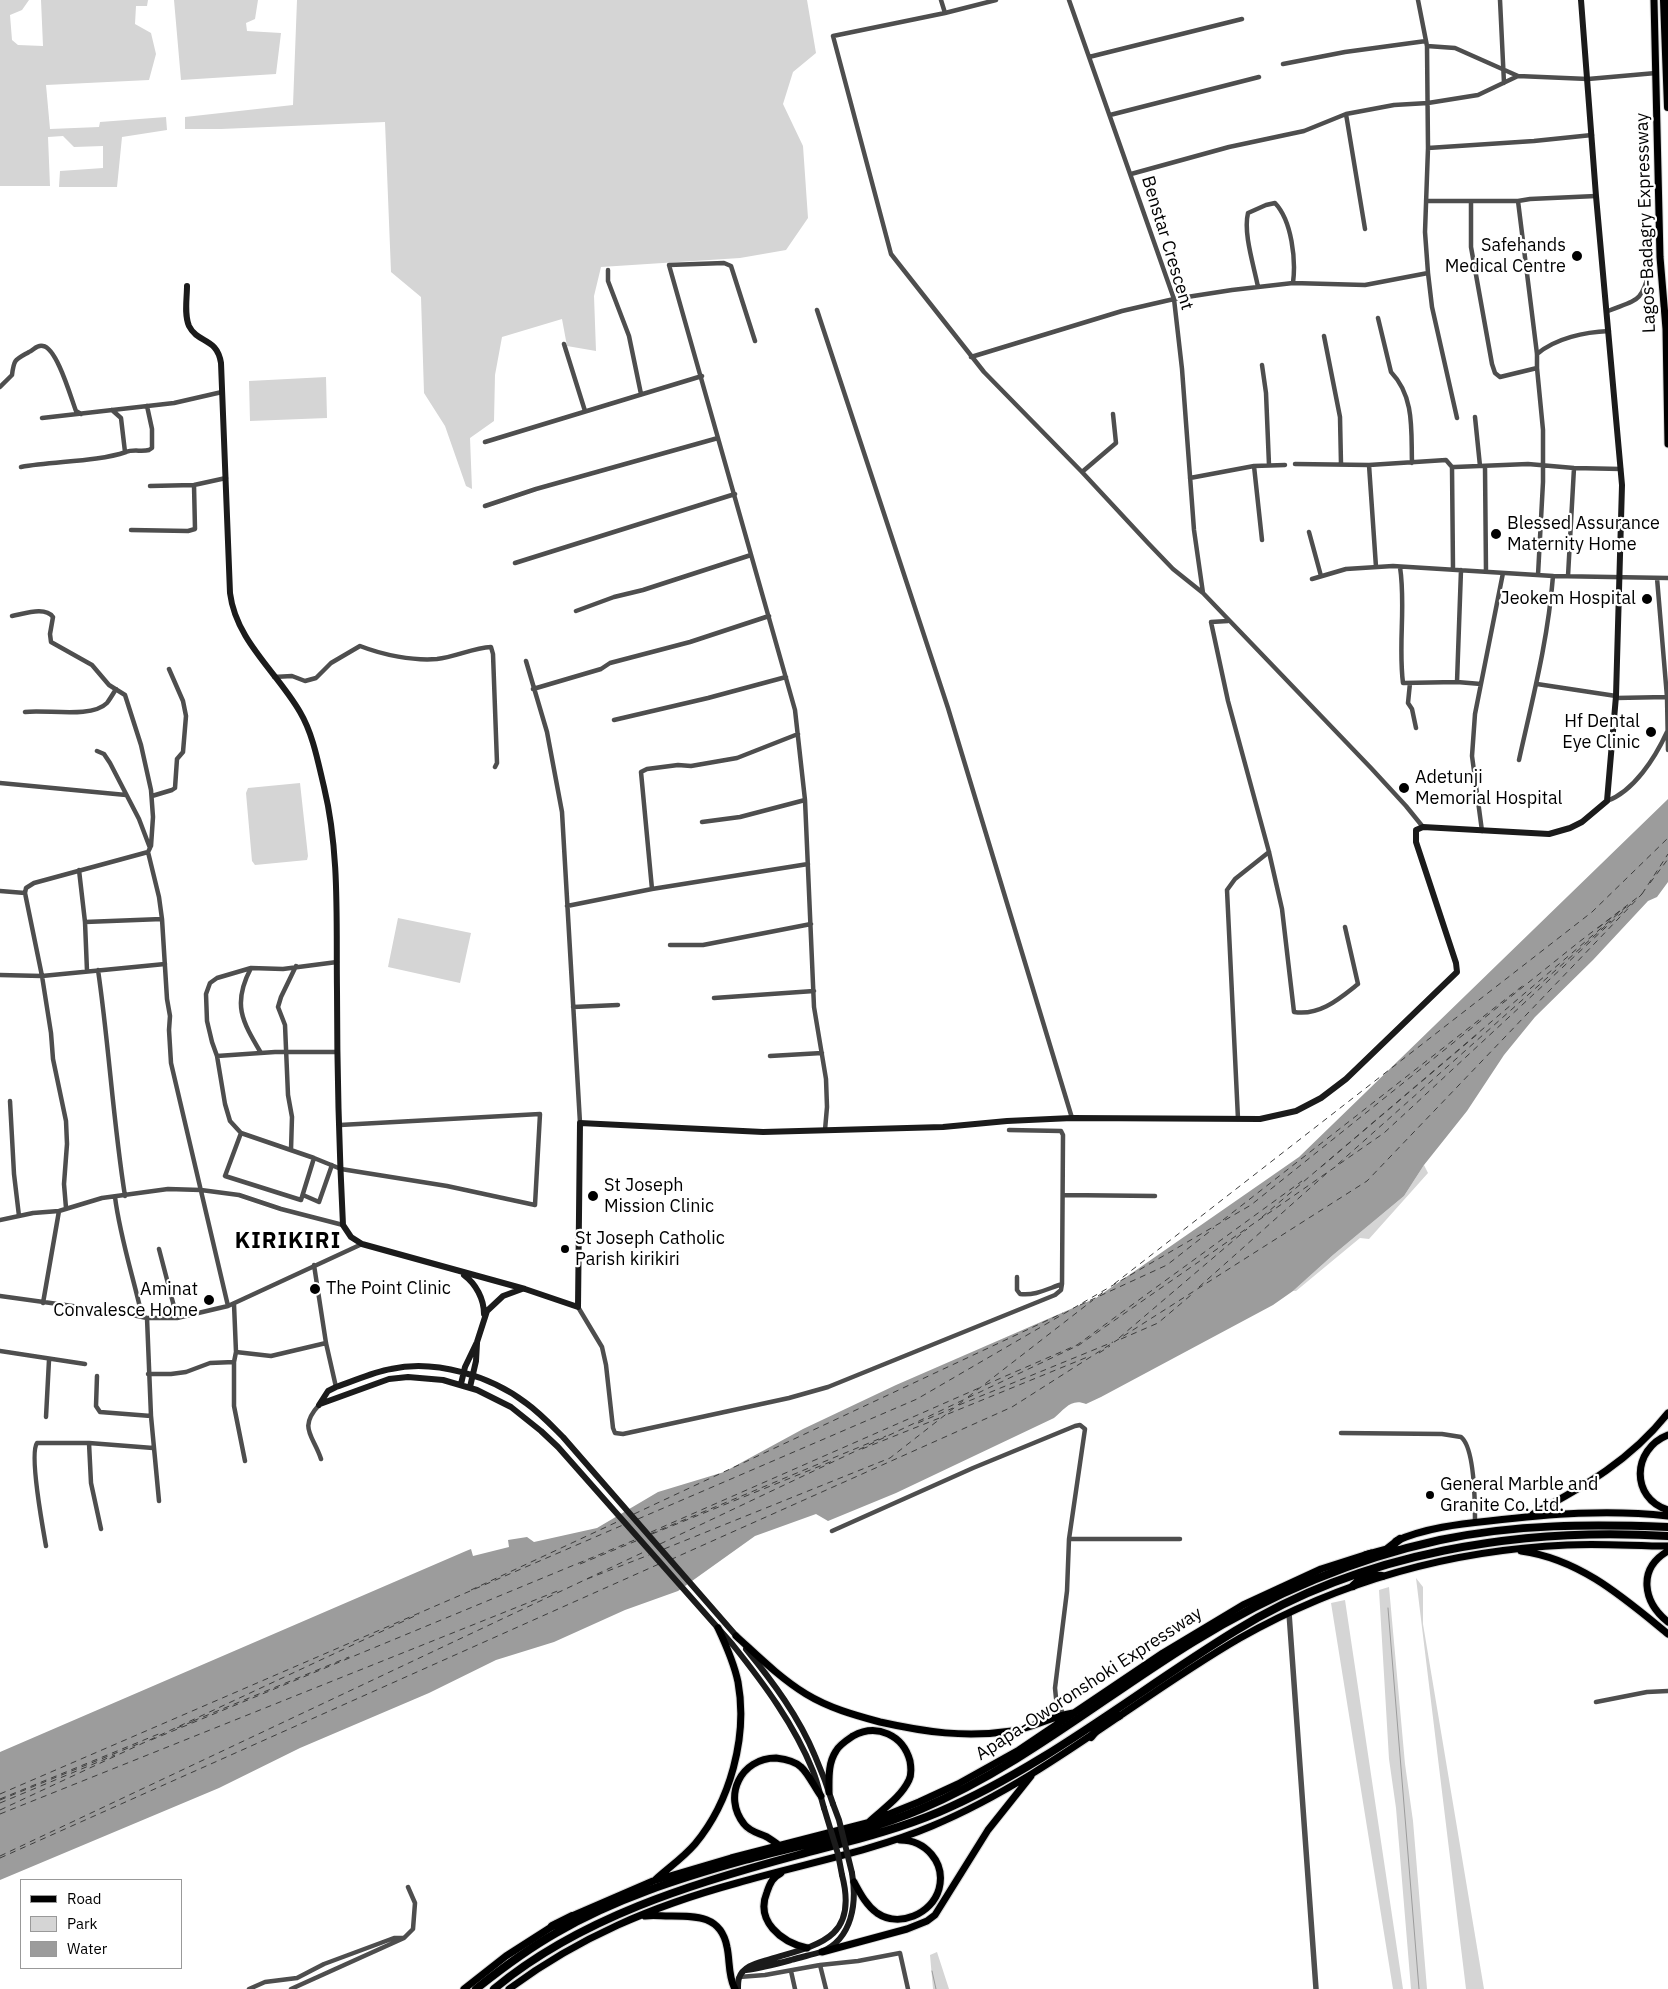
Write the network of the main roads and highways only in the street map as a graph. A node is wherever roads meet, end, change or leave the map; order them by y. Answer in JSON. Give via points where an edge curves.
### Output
{"nodes":[{"id":1,"x":1581,"y":0,"type":"edge"},
{"id":2,"x":1654,"y":0,"type":"edge"},
{"id":3,"x":1664,"y":0,"type":"edge"},
{"id":4,"x":1668,"y":107,"type":"edge"},
{"id":5,"x":187,"y":286,"type":"dead end"},
{"id":6,"x":1668,"y":444,"type":"edge"},
{"id":7,"x":461,"y":1273,"type":"junction"},
{"id":8,"x":525,"y":1289,"type":"junction"},
{"id":9,"x":484,"y":1316,"type":"junction"},
{"id":10,"x":477,"y":1342,"type":"junction"},
{"id":11,"x":464,"y":1374,"type":"junction"},
{"id":12,"x":473,"y":1377,"type":"junction"},
{"id":13,"x":461,"y":1384,"type":"junction"},
{"id":14,"x":470,"y":1387,"type":"junction"},
{"id":15,"x":1668,"y":1414,"type":"edge"},
{"id":16,"x":1668,"y":1435,"type":"edge"},
{"id":17,"x":1668,"y":1510,"type":"edge"},
{"id":18,"x":1529,"y":1516,"type":"junction"},
{"id":19,"x":1668,"y":1516,"type":"edge"},
{"id":20,"x":1668,"y":1528,"type":"edge"},
{"id":21,"x":1668,"y":1536,"type":"edge"},
{"id":22,"x":1400,"y":1539,"type":"junction"},
{"id":23,"x":1668,"y":1546,"type":"edge"},
{"id":24,"x":1388,"y":1549,"type":"junction"},
{"id":25,"x":1404,"y":1550,"type":"junction"},
{"id":26,"x":1506,"y":1551,"type":"junction"},
{"id":27,"x":1668,"y":1552,"type":"edge"},
{"id":28,"x":1367,"y":1559,"type":"junction"},
{"id":29,"x":1372,"y":1570,"type":"junction"},
{"id":30,"x":1382,"y":1576,"type":"junction"},
{"id":31,"x":1353,"y":1586,"type":"junction"},
{"id":32,"x":1668,"y":1622,"type":"edge"},
{"id":33,"x":716,"y":1625,"type":"junction"},
{"id":34,"x":1668,"y":1634,"type":"edge"},
{"id":35,"x":736,"y":1636,"type":"junction"},
{"id":36,"x":1076,"y":1712,"type":"junction"},
{"id":37,"x":1111,"y":1712,"type":"junction"},
{"id":38,"x":1119,"y":1716,"type":"junction"},
{"id":39,"x":1102,"y":1724,"type":"junction"},
{"id":40,"x":1083,"y":1731,"type":"junction"},
{"id":41,"x":1091,"y":1737,"type":"junction"},
{"id":42,"x":1033,"y":1774,"type":"junction"},
{"id":43,"x":829,"y":1792,"type":"junction"},
{"id":44,"x":820,"y":1796,"type":"junction"},
{"id":45,"x":868,"y":1823,"type":"junction"},
{"id":46,"x":894,"y":1840,"type":"junction"},
{"id":47,"x":780,"y":1846,"type":"junction"},
{"id":48,"x":786,"y":1870,"type":"junction"},
{"id":49,"x":653,"y":1882,"type":"junction"},
{"id":50,"x":854,"y":1882,"type":"junction"},
{"id":51,"x":586,"y":1913,"type":"junction"},
{"id":52,"x":635,"y":1916,"type":"junction"},
{"id":53,"x":554,"y":1929,"type":"junction"},
{"id":54,"x":807,"y":1948,"type":"junction"},
{"id":55,"x":822,"y":1952,"type":"junction"},
{"id":56,"x":744,"y":1970,"type":"junction"},
{"id":57,"x":496,"y":1988,"type":"edge"},
{"id":58,"x":464,"y":1989,"type":"edge"},
{"id":59,"x":476,"y":1989,"type":"edge"},
{"id":60,"x":509,"y":1989,"type":"edge"},
{"id":61,"x":736,"y":1989,"type":"edge"}],
"edges":[{"from":1,"to":8,"type":"main road","via":[[1623,510],[1616,697],[1607,801],[1582,822],[1560,832],[1539,834],[1422,827],[1415,833],[1457,972],[1346,1079],[1321,1098],[1296,1111],[1260,1119],[1072,1118],[943,1127],[763,1132],[580,1122],[578,1307]]},
{"from":2,"to":6,"type":"main road","name":"Lagos-Badagry Expressway"},
{"from":3,"to":4,"type":"highway","name":"Lagos-Badagry Expressway"},
{"from":5,"to":7,"type":"main road","via":[[189,324],[195,334],[218,351],[221,363],[230,593],[234,612],[242,630],[308,726],[328,807],[334,860],[343,1225],[351,1237],[362,1244]]},
{"from":7,"to":8,"type":"main road"},
{"from":7,"to":9,"type":"main road","via":[[477,1289]]},
{"from":8,"to":9,"type":"main road","via":[[503,1296],[489,1307]]},
{"from":9,"to":10,"type":"main road"},
{"from":10,"to":11,"type":"main road"},
{"from":10,"to":12,"type":"main road"},
{"from":11,"to":12,"type":"main road"},
{"from":11,"to":13,"type":"main road"},
{"from":11,"to":13,"type":"main road","via":[[427,1367],[392,1368],[336,1386],[319,1405],[389,1378],[423,1377]]},
{"from":12,"to":14,"type":"main road"},
{"from":12,"to":35,"type":"main road","via":[[504,1389],[531,1406],[563,1437]]},
{"from":13,"to":14,"type":"main road"},
{"from":14,"to":33,"type":"main road","via":[[511,1407],[558,1447]]},
{"from":15,"to":18,"type":"main road","via":[[1631,1454],[1590,1483]]},
{"from":16,"to":17,"type":"main road","via":[[1646,1451],[1640,1465],[1642,1486],[1647,1495],[1652,1502]]},
{"from":18,"to":19,"type":"main road","name":"Apapa-Oworonshoki Expressway","via":[[1587,1512]]},
{"from":18,"to":22,"type":"main road","name":"Apapa-Oworonshoki Expressway","via":[[1435,1529]]},
{"from":20,"to":25,"type":"highway","name":"Apapa-Oworonshoki Expressway","via":[[1549,1527],[1475,1534]]},
{"from":21,"to":29,"type":"highway","via":[[1544,1537],[1436,1551]]},
{"from":22,"to":24,"type":"highway"},
{"from":22,"to":28,"type":"main road","name":"Apapa-Oworonshoki Expressway"},
{"from":23,"to":26,"type":"main road","via":[[1570,1544]]},
{"from":24,"to":25,"type":"highway"},
{"from":24,"to":28,"type":"highway"},
{"from":25,"to":28,"type":"highway","name":"Apapa-Oworonshoki Expressway"},
{"from":26,"to":30,"type":"main road","via":[[1438,1560]]},
{"from":26,"to":34,"type":"main road","via":[[1548,1556],[1582,1571],[1615,1592]]},
{"from":27,"to":32,"type":"main road","via":[[1656,1561],[1649,1572],[1647,1584],[1654,1609]]},
{"from":28,"to":29,"type":"highway"},
{"from":28,"to":36,"type":"main road","name":"Apapa-Oworonshoki Expressway","via":[[1321,1569],[1243,1605],[1163,1653]]},
{"from":28,"to":51,"type":"highway","name":"Apapa-Oworonshoki Expressway","via":[[1281,1593],[1227,1622],[1021,1757],[943,1800],[881,1825],[751,1858]]},
{"from":29,"to":30,"type":"highway"},
{"from":29,"to":31,"type":"highway"},
{"from":29,"to":37,"type":"highway","name":"Apapa-Oworonshoki Expressway","via":[[1288,1602],[1238,1629]]},
{"from":30,"to":31,"type":"main road"},
{"from":31,"to":38,"type":"main road","via":[[1288,1613],[1233,1642]]},
{"from":33,"to":44,"type":"main road","via":[[780,1708],[813,1770]]},
{"from":33,"to":49,"type":"main road","via":[[734,1667],[740,1698],[740,1730],[735,1761],[719,1806],[702,1835],[683,1857]]},
{"from":35,"to":36,"type":"main road","via":[[807,1695],[854,1716],[903,1727],[943,1733],[991,1734],[1036,1726]]},
{"from":35,"to":43,"type":"main road","via":[[791,1711],[815,1756]]},
{"from":36,"to":45,"type":"main road","name":"Apapa-Oworonshoki Expressway","via":[[978,1774]]},
{"from":37,"to":39,"type":"highway"},
{"from":37,"to":40,"type":"highway","name":"Apapa-Oworonshoki Expressway"},
{"from":38,"to":39,"type":"highway"},
{"from":38,"to":41,"type":"main road"},
{"from":39,"to":40,"type":"highway"},
{"from":39,"to":41,"type":"highway"},
{"from":40,"to":57,"type":"highway","name":"Apapa-Oworonshoki Expressway","via":[[1014,1774],[927,1817],[695,1886],[623,1911],[558,1944]]},
{"from":41,"to":42,"type":"main road"},
{"from":42,"to":46,"type":"main road","via":[[955,1815]]},
{"from":42,"to":55,"type":"main road","via":[[988,1830],[935,1915],[907,1929]]},
{"from":43,"to":45,"type":"main road","via":[[831,1762],[836,1750],[847,1740],[868,1731],[892,1735],[908,1754],[910,1777],[904,1789]]},
{"from":43,"to":50,"type":"main road","bridge":true},
{"from":44,"to":47,"type":"main road","via":[[802,1768],[787,1760],[759,1760],[743,1773],[735,1794],[739,1815],[750,1830]]},
{"from":44,"to":54,"type":"main road","bridge":true,"via":[[838,1854],[846,1902],[840,1925],[829,1938]]},
{"from":45,"to":47,"type":"main road","name":"Apapa-Oworonshoki Expressway"},
{"from":46,"to":48,"type":"main road"},
{"from":46,"to":50,"type":"main road","via":[[920,1844],[938,1865],[939,1888],[925,1910],[908,1918],[883,1916],[870,1907]]},
{"from":47,"to":49,"type":"main road","name":"Apapa-Oworonshoki Expressway"},
{"from":48,"to":52,"type":"main road","via":[[705,1892]]},
{"from":48,"to":54,"type":"main road","via":[[775,1876],[770,1884],[765,1897],[765,1914],[768,1923],[782,1939]]},
{"from":49,"to":51,"type":"main road","name":"Apapa-Oworonshoki Expressway"},
{"from":50,"to":55,"type":"main road","via":[[854,1905],[848,1926],[836,1943]]},
{"from":51,"to":53,"type":"highway","name":"Apapa-Oworonshoki Expressway"},
{"from":51,"to":53,"type":"highway","via":[[572,1916]]},
{"from":52,"to":60,"type":"main road","via":[[551,1960]]},
{"from":52,"to":61,"type":"main road","via":[[692,1916],[714,1923],[726,1939],[731,1977]]},
{"from":53,"to":58,"type":"main road","name":"Apapa-Oworonshoki Expressway","via":[[506,1956]]},
{"from":53,"to":59,"type":"highway","name":"Apapa-Oworonshoki Expressway"},
{"from":54,"to":56,"type":"main road","via":[[753,1964]]},
{"from":55,"to":56,"type":"main road"},
{"from":56,"to":61,"type":"main road"}]}
